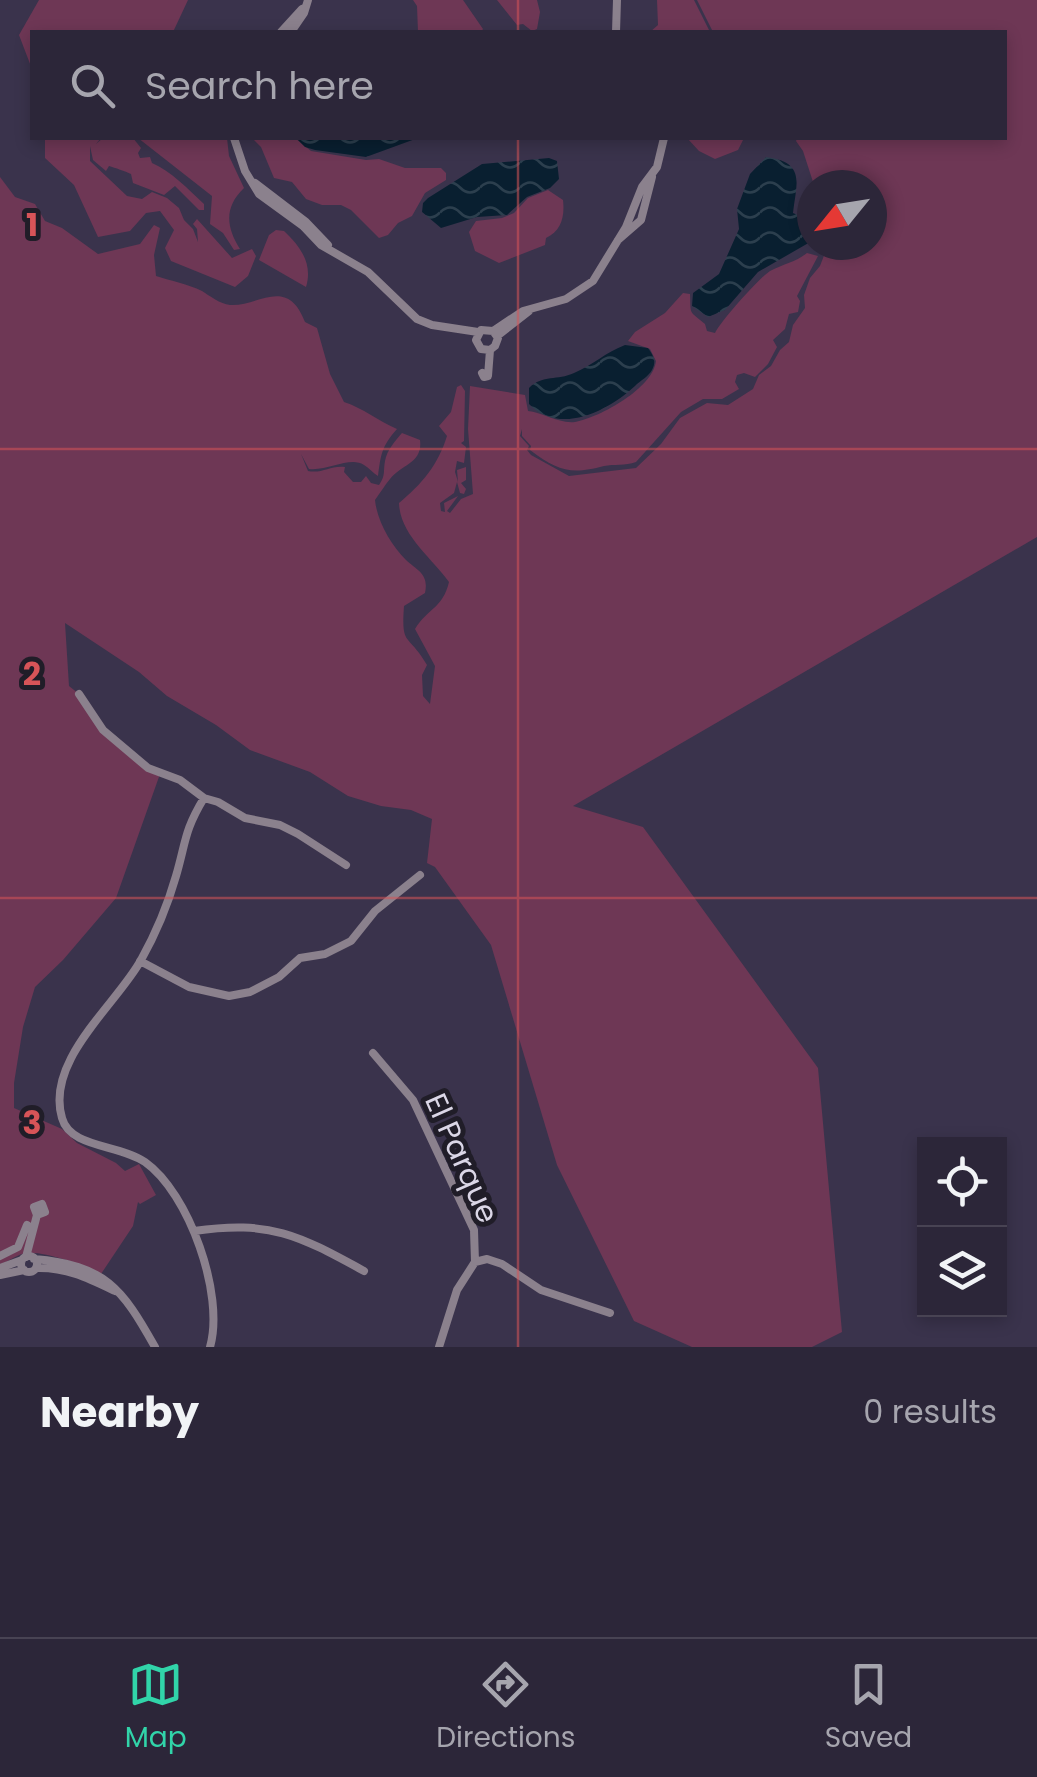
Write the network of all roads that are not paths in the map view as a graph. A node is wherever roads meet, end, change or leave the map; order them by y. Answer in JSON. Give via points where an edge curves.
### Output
{"nodes":[{"id":1,"x":617,"y":0,"type":"edge"},
{"id":2,"x":307,"y":3,"type":"edge"},
{"id":3,"x":284,"y":30,"type":"edge"},
{"id":4,"x":292,"y":30,"type":"edge"},
{"id":5,"x":618,"y":30,"type":"edge"},
{"id":6,"x":236,"y":140,"type":"edge"},
{"id":7,"x":664,"y":140,"type":"edge"},
{"id":8,"x":652,"y":174,"type":"junction"},
{"id":9,"x":634,"y":208,"type":"junction"},
{"id":10,"x":645,"y":211,"type":"junction"},
{"id":11,"x":618,"y":240,"type":"junction"},
{"id":12,"x":495,"y":333,"type":"junction"},
{"id":13,"x":477,"y":335,"type":"junction"},
{"id":14,"x":79,"y":694,"type":"dead end"},
{"id":15,"x":204,"y":798,"type":"junction"},
{"id":16,"x":346,"y":865,"type":"dead end"},
{"id":17,"x":420,"y":875,"type":"dead end"},
{"id":18,"x":140,"y":962,"type":"junction"},
{"id":19,"x":374,"y":1052,"type":"dead end"},
{"id":20,"x":39,"y":1215,"type":"dead end"},
{"id":21,"x":26,"y":1225,"type":"dead end"},
{"id":22,"x":194,"y":1231,"type":"junction"},
{"id":23,"x":0,"y":1256,"type":"edge"},
{"id":24,"x":29,"y":1262,"type":"junction"},
{"id":25,"x":475,"y":1262,"type":"junction"},
{"id":26,"x":0,"y":1271,"type":"edge"},
{"id":27,"x":364,"y":1271,"type":"dead end"},
{"id":28,"x":610,"y":1314,"type":"dead end"},
{"id":29,"x":156,"y":1347,"type":"edge"},
{"id":30,"x":210,"y":1347,"type":"edge"},
{"id":31,"x":439,"y":1347,"type":"edge"}],
"edges":[{"from":1,"to":5,"type":"street"},
{"from":2,"to":3,"type":"street"},
{"from":2,"to":4,"type":"street"},
{"from":6,"to":13,"type":"street","via":[[256,184],[330,249],[368,272],[416,320]]},
{"from":7,"to":8,"type":"street"},
{"from":8,"to":9,"type":"street"},
{"from":8,"to":10,"type":"street"},
{"from":9,"to":10,"type":"street"},
{"from":9,"to":11,"type":"street"},
{"from":10,"to":11,"type":"street"},
{"from":11,"to":12,"type":"street","via":[[582,291],[531,309]]},
{"from":12,"to":13,"type":"street","via":[[484,329]]},
{"from":12,"to":13,"type":"street","via":[[497,344],[487,350],[477,345]]},
{"from":14,"to":15,"type":"street","via":[[112,738],[148,768]]},
{"from":15,"to":16,"type":"street","via":[[290,830]]},
{"from":15,"to":18,"type":"street","via":[[186,829],[177,874]]},
{"from":17,"to":18,"type":"street","via":[[375,911],[352,941],[300,958],[279,977],[240,995],[189,987]]},
{"from":18,"to":22,"type":"street","via":[[68,1067],[60,1114],[84,1142],[131,1153],[166,1180]]},
{"from":19,"to":25,"type":"street","name":"El Parque","via":[[414,1100],[474,1230]]},
{"from":20,"to":24,"type":"street"},
{"from":21,"to":23,"type":"street","via":[[20,1244]]},
{"from":22,"to":27,"type":"street","via":[[229,1226],[284,1232]]},
{"from":22,"to":30,"type":"street","via":[[211,1295]]},
{"from":24,"to":26,"type":"street"},
{"from":24,"to":29,"type":"street","via":[[104,1277]]},
{"from":25,"to":28,"type":"street","via":[[487,1258],[541,1290]]},
{"from":25,"to":31,"type":"street","name":"El Parque","via":[[457,1290]]}]}
